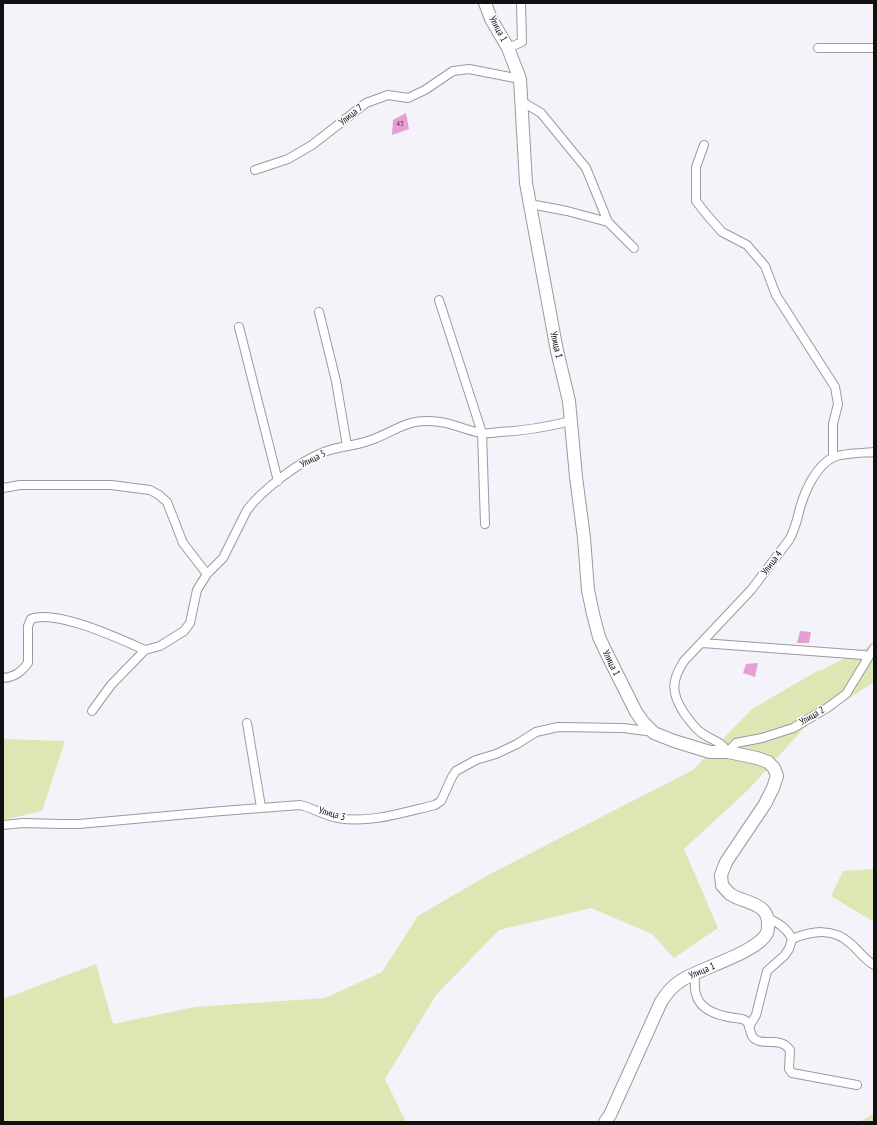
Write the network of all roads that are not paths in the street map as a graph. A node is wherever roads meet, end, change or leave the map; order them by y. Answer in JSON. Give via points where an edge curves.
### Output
{"nodes":[{"id":1,"x":485,"y":3,"type":"edge"},
{"id":2,"x":521,"y":3,"type":"edge"},
{"id":3,"x":508,"y":48,"type":"junction"},
{"id":4,"x":818,"y":48,"type":"dead end"},
{"id":5,"x":874,"y":48,"type":"edge"},
{"id":6,"x":520,"y":78,"type":"junction"},
{"id":7,"x":521,"y":101,"type":"junction"},
{"id":8,"x":704,"y":145,"type":"dead end"},
{"id":9,"x":255,"y":170,"type":"dead end"},
{"id":10,"x":530,"y":204,"type":"junction"},
{"id":11,"x":608,"y":222,"type":"junction"},
{"id":12,"x":634,"y":248,"type":"dead end"},
{"id":13,"x":439,"y":300,"type":"dead end"},
{"id":14,"x":319,"y":312,"type":"dead end"},
{"id":15,"x":239,"y":327,"type":"dead end"},
{"id":16,"x":571,"y":421,"type":"junction"},
{"id":17,"x":482,"y":433,"type":"junction"},
{"id":18,"x":347,"y":446,"type":"junction"},
{"id":19,"x":874,"y":452,"type":"edge"},
{"id":20,"x":833,"y":458,"type":"junction"},
{"id":21,"x":278,"y":481,"type":"junction"},
{"id":22,"x":3,"y":488,"type":"edge"},
{"id":23,"x":486,"y":524,"type":"dead end"},
{"id":24,"x":206,"y":574,"type":"junction"},
{"id":25,"x":702,"y":643,"type":"junction"},
{"id":26,"x":874,"y":648,"type":"edge"},
{"id":27,"x":145,"y":650,"type":"junction"},
{"id":28,"x":864,"y":655,"type":"dead end"},
{"id":29,"x":3,"y":678,"type":"edge"},
{"id":30,"x":92,"y":711,"type":"dead end"},
{"id":31,"x":247,"y":723,"type":"dead end"},
{"id":32,"x":654,"y":732,"type":"junction"},
{"id":33,"x":728,"y":752,"type":"junction"},
{"id":34,"x":261,"y":807,"type":"junction"},
{"id":35,"x":3,"y":825,"type":"edge"},
{"id":36,"x":768,"y":918,"type":"junction"},
{"id":37,"x":792,"y":939,"type":"junction"},
{"id":38,"x":874,"y":965,"type":"edge"},
{"id":39,"x":695,"y":973,"type":"junction"},
{"id":40,"x":749,"y":1027,"type":"junction"},
{"id":41,"x":857,"y":1085,"type":"dead end"},
{"id":42,"x":605,"y":1122,"type":"edge"}],
"edges":[{"from":1,"to":3,"type":"main road","name":"Улица 1"},
{"from":2,"to":3,"type":"street","via":[[522,42]]},
{"from":3,"to":6,"type":"main road","name":"Улица 1"},
{"from":4,"to":5,"type":"street"},
{"from":6,"to":7,"type":"main road","name":"Улица 1"},
{"from":6,"to":9,"type":"street","name":"Улица 7","via":[[469,69],[453,71],[408,98],[388,95],[366,103],[312,145],[288,159]]},
{"from":7,"to":10,"type":"main road","name":"Улица 1","via":[[524,162]]},
{"from":7,"to":11,"type":"street","via":[[541,114],[586,168]]},
{"from":8,"to":20,"type":"street","via":[[696,167],[696,201],[722,232],[747,245],[765,266],[776,295],[835,387],[838,404],[833,424]]},
{"from":10,"to":11,"type":"street"},
{"from":10,"to":16,"type":"main road","name":"Улица 1"},
{"from":11,"to":12,"type":"street"},
{"from":13,"to":17,"type":"street"},
{"from":14,"to":18,"type":"street","via":[[336,381]]},
{"from":15,"to":21,"type":"street"},
{"from":16,"to":17,"type":"street","name":"Улица 5","via":[[546,427]]},
{"from":16,"to":32,"type":"main road","name":"Улица 1","via":[[588,590],[599,637],[636,712]]},
{"from":17,"to":18,"type":"street","name":"Улица 5","via":[[439,421],[415,422],[402,425],[370,441]]},
{"from":17,"to":23,"type":"street"},
{"from":18,"to":21,"type":"street","name":"Улица 5","via":[[324,452],[300,464]]},
{"from":19,"to":20,"type":"street"},
{"from":20,"to":25,"type":"street","name":"Улица 4","via":[[824,464],[812,479],[789,540],[751,590]]},
{"from":21,"to":24,"type":"street","name":"Улица 5","via":[[252,504],[242,518],[223,558]]},
{"from":22,"to":24,"type":"street","via":[[20,485],[111,485],[150,490],[167,502],[183,543]]},
{"from":24,"to":27,"type":"street","name":"Улица 5","via":[[197,590],[190,623],[184,631],[160,646]]},
{"from":25,"to":28,"type":"street"},
{"from":25,"to":33,"type":"street","name":"Улица 4","via":[[678,671],[674,692],[678,704],[692,724],[703,734],[723,744]]},
{"from":26,"to":33,"type":"street","name":"Улица 2","via":[[846,694],[827,708],[793,728],[736,743]]},
{"from":27,"to":29,"type":"street","via":[[83,625],[36,616],[31,619],[28,626],[28,663],[19,673]]},
{"from":27,"to":30,"type":"street","via":[[111,685]]},
{"from":31,"to":34,"type":"street"},
{"from":32,"to":33,"type":"main road","name":"Улица 1","via":[[694,748],[710,752]]},
{"from":32,"to":34,"type":"street","name":"Улица 3","via":[[623,728],[558,727],[536,732],[517,744],[456,771],[441,801],[435,805],[369,819],[337,818],[300,805]]},
{"from":33,"to":36,"type":"main road","name":"Улица 1","via":[[768,762],[777,776],[765,804],[726,862],[721,874],[722,885],[731,894],[759,906]]},
{"from":34,"to":35,"type":"street","name":"Улица 3","via":[[79,824],[31,822]]},
{"from":36,"to":37,"type":"street","via":[[782,926]]},
{"from":36,"to":39,"type":"main road","name":"Улица 1","via":[[768,932],[761,940],[732,957]]},
{"from":37,"to":38,"type":"street","via":[[826,931],[851,944]]},
{"from":37,"to":40,"type":"street","via":[[784,956],[767,971],[756,1015]]},
{"from":39,"to":40,"type":"street","via":[[696,995],[702,1006],[720,1016],[743,1019]]},
{"from":39,"to":42,"type":"main road","name":"Улица 1","via":[[670,989],[661,1002]]},
{"from":40,"to":41,"type":"street","via":[[751,1036],[758,1041],[787,1045],[790,1050],[789,1069],[792,1073]]}]}
